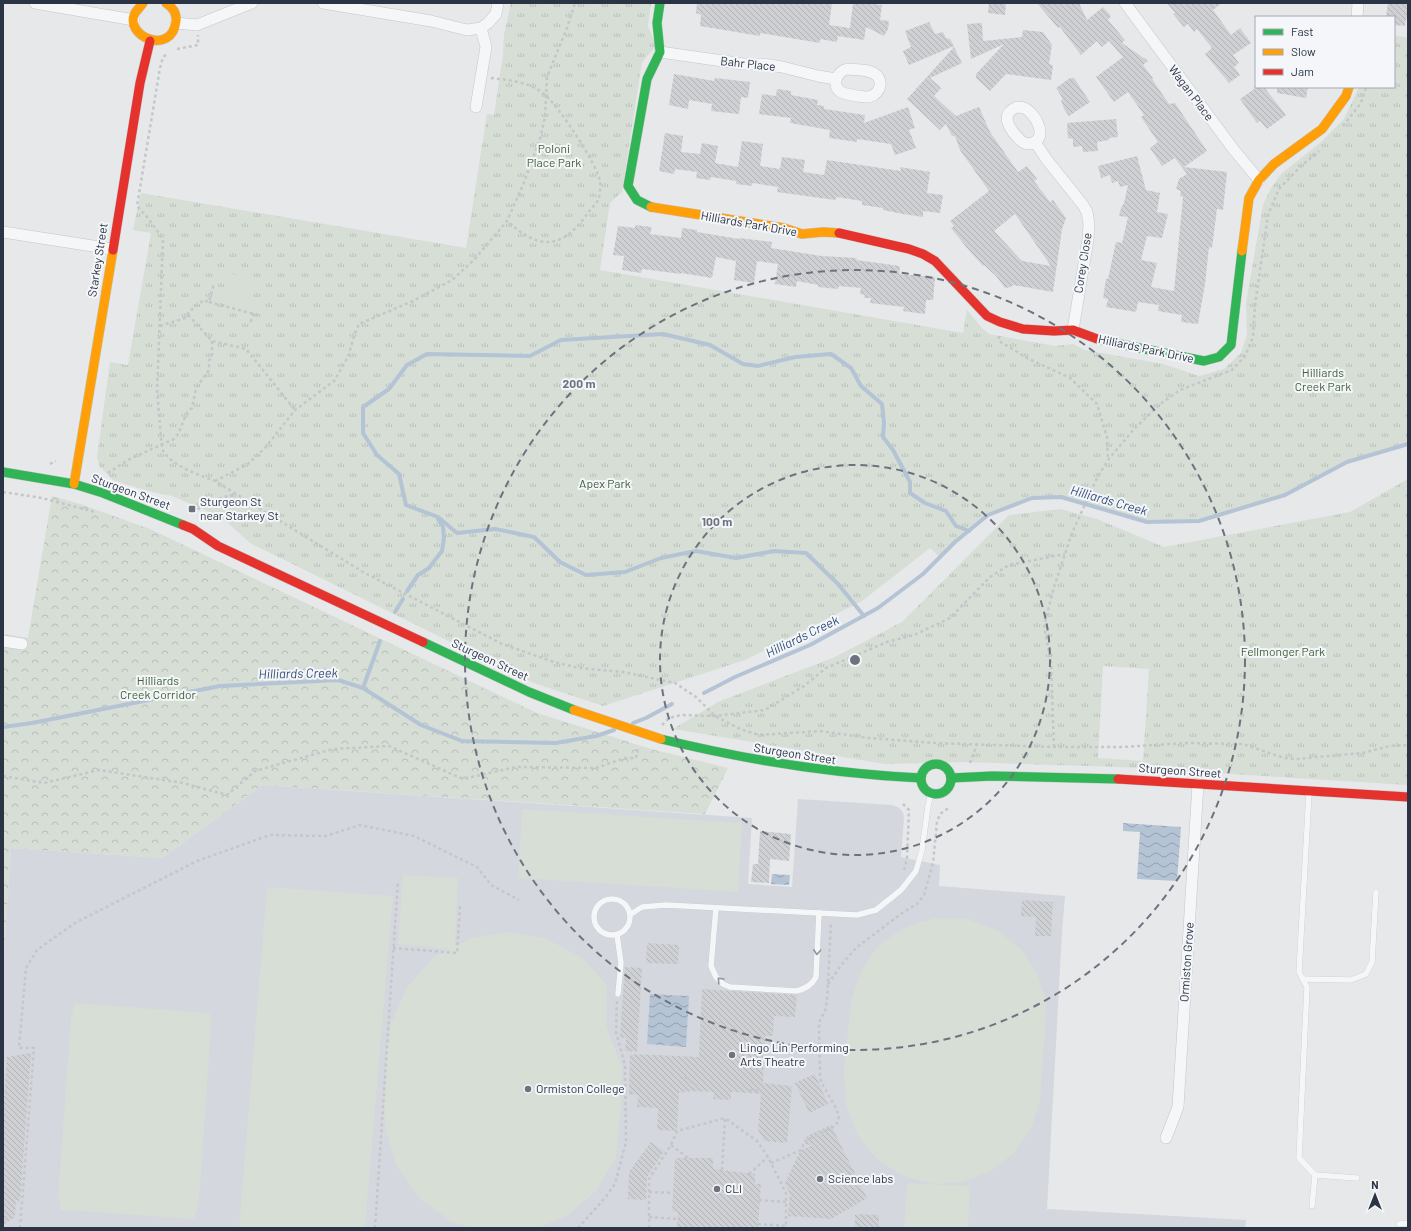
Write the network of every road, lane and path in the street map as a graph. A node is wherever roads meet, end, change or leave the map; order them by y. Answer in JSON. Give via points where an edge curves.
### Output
{"nodes":[{"id":1,"x":35,"y":3,"type":"edge"},
{"id":2,"x":143,"y":3,"type":"edge"},
{"id":3,"x":166,"y":3,"type":"edge"},
{"id":4,"x":252,"y":3,"type":"edge"},
{"id":5,"x":324,"y":3,"type":"edge"},
{"id":6,"x":498,"y":3,"type":"edge"},
{"id":7,"x":574,"y":3,"type":"edge"},
{"id":8,"x":660,"y":3,"type":"edge"},
{"id":9,"x":1125,"y":3,"type":"edge"},
{"id":10,"x":1358,"y":3,"type":"edge"},
{"id":11,"x":1357,"y":16,"type":"edge"},
{"id":12,"x":134,"y":20,"type":"junction"},
{"id":13,"x":176,"y":23,"type":"junction"},
{"id":14,"x":197,"y":25,"type":"junction"},
{"id":15,"x":481,"y":28,"type":"junction"},
{"id":16,"x":150,"y":41,"type":"junction"},
{"id":17,"x":172,"y":51,"type":"dead end"},
{"id":18,"x":660,"y":52,"type":"junction"},
{"id":19,"x":168,"y":53,"type":"dead end"},
{"id":20,"x":480,"y":77,"type":"junction"},
{"id":21,"x":836,"y":79,"type":"dead end"},
{"id":22,"x":1349,"y":88,"type":"edge"},
{"id":23,"x":545,"y":94,"type":"junction"},
{"id":24,"x":476,"y":107,"type":"dead end"},
{"id":25,"x":1036,"y":142,"type":"dead end"},
{"id":26,"x":1260,"y":180,"type":"junction"},
{"id":27,"x":506,"y":221,"type":"junction"},
{"id":28,"x":3,"y":232,"type":"edge"},
{"id":29,"x":112,"y":249,"type":"junction"},
{"id":30,"x":214,"y":283,"type":"dead end"},
{"id":31,"x":209,"y":302,"type":"junction"},
{"id":32,"x":253,"y":313,"type":"junction"},
{"id":33,"x":188,"y":315,"type":"junction"},
{"id":34,"x":258,"y":315,"type":"dead end"},
{"id":35,"x":254,"y":322,"type":"dead end"},
{"id":36,"x":1000,"y":322,"type":"junction"},
{"id":37,"x":160,"y":326,"type":"junction"},
{"id":38,"x":1073,"y":330,"type":"junction"},
{"id":39,"x":212,"y":341,"type":"junction"},
{"id":40,"x":295,"y":410,"type":"junction"},
{"id":41,"x":162,"y":444,"type":"junction"},
{"id":42,"x":1108,"y":460,"type":"dead end"},
{"id":43,"x":3,"y":472,"type":"edge"},
{"id":44,"x":108,"y":473,"type":"dead end"},
{"id":45,"x":1098,"y":478,"type":"dead end"},
{"id":46,"x":216,"y":481,"type":"junction"},
{"id":47,"x":74,"y":484,"type":"junction"},
{"id":48,"x":3,"y":492,"type":"edge"},
{"id":49,"x":235,"y":495,"type":"junction"},
{"id":50,"x":96,"y":512,"type":"dead end"},
{"id":51,"x":174,"y":521,"type":"junction"},
{"id":52,"x":1065,"y":554,"type":"junction"},
{"id":53,"x":3,"y":641,"type":"edge"},
{"id":54,"x":22,"y":644,"type":"dead end"},
{"id":55,"x":715,"y":716,"type":"junction"},
{"id":56,"x":977,"y":744,"type":"junction"},
{"id":57,"x":1408,"y":746,"type":"edge"},
{"id":58,"x":1054,"y":747,"type":"junction"},
{"id":59,"x":636,"y":758,"type":"dead end"},
{"id":60,"x":970,"y":765,"type":"dead end"},
{"id":61,"x":3,"y":776,"type":"edge"},
{"id":62,"x":921,"y":778,"type":"junction"},
{"id":63,"x":951,"y":778,"type":"junction"},
{"id":64,"x":1198,"y":784,"type":"junction"},
{"id":65,"x":1309,"y":791,"type":"junction"},
{"id":66,"x":932,"y":793,"type":"junction"},
{"id":67,"x":1408,"y":797,"type":"edge"},
{"id":68,"x":903,"y":804,"type":"dead end"},
{"id":69,"x":904,"y":872,"type":"dead end"},
{"id":70,"x":398,"y":881,"type":"dead end"},
{"id":71,"x":1376,"y":892,"type":"dead end"},
{"id":72,"x":519,"y":900,"type":"dead end"},
{"id":73,"x":460,"y":906,"type":"dead end"},
{"id":74,"x":716,"y":908,"type":"junction"},
{"id":75,"x":819,"y":913,"type":"junction"},
{"id":76,"x":831,"y":913,"type":"junction"},
{"id":77,"x":631,"y":914,"type":"junction"},
{"id":78,"x":618,"y":935,"type":"junction"},
{"id":79,"x":393,"y":948,"type":"junction"},
{"id":80,"x":1303,"y":979,"type":"junction"},
{"id":81,"x":618,"y":994,"type":"joint"},
{"id":82,"x":685,"y":1077,"type":"dead end"},
{"id":83,"x":697,"y":1086,"type":"dead end"},
{"id":84,"x":749,"y":1090,"type":"dead end"},
{"id":85,"x":761,"y":1091,"type":"dead end"},
{"id":86,"x":725,"y":1118,"type":"junction"},
{"id":87,"x":1166,"y":1138,"type":"dead end"},
{"id":88,"x":671,"y":1145,"type":"junction"},
{"id":89,"x":768,"y":1157,"type":"junction"},
{"id":90,"x":688,"y":1158,"type":"dead end"},
{"id":91,"x":771,"y":1163,"type":"junction"},
{"id":92,"x":722,"y":1170,"type":"dead end"},
{"id":93,"x":749,"y":1174,"type":"dead end"},
{"id":94,"x":1315,"y":1175,"type":"junction"},
{"id":95,"x":1357,"y":1178,"type":"dead end"},
{"id":96,"x":649,"y":1192,"type":"junction"},
{"id":97,"x":673,"y":1193,"type":"dead end"},
{"id":98,"x":759,"y":1200,"type":"dead end"},
{"id":99,"x":786,"y":1202,"type":"junction"},
{"id":100,"x":1312,"y":1206,"type":"dead end"},
{"id":101,"x":649,"y":1217,"type":"junction"},
{"id":102,"x":678,"y":1219,"type":"dead end"},
{"id":103,"x":1408,"y":1223,"type":"edge"},
{"id":104,"x":758,"y":1224,"type":"dead end"},
{"id":105,"x":1399,"y":1224,"type":"dead end"},
{"id":106,"x":786,"y":1227,"type":"edge"},
{"id":107,"x":20,"y":1228,"type":"edge"},
{"id":108,"x":375,"y":1228,"type":"edge"},
{"id":109,"x":578,"y":1228,"type":"edge"},
{"id":110,"x":649,"y":1228,"type":"edge"}],
"edges":[{"from":1,"to":12,"type":"street"},
{"from":2,"to":12,"type":"street","via":[[135,13]]},
{"from":3,"to":13,"type":"street","via":[[173,10]]},
{"from":4,"to":14,"type":"street"},
{"from":5,"to":15,"type":"street","via":[[431,21],[467,30]]},
{"from":6,"to":15,"type":"street","via":[[496,14]]},
{"from":7,"to":23,"type":"path","via":[[547,77]]},
{"from":8,"to":18,"type":"street","via":[[657,23]]},
{"from":9,"to":26,"type":"street","name":"Wagan Place","via":[[1234,150]]},
{"from":10,"to":11,"type":"street"},
{"from":12,"to":16,"type":"street","via":[[138,33]]},
{"from":13,"to":14,"type":"street"},
{"from":13,"to":16,"type":"street","via":[[170,36],[164,40]]},
{"from":14,"to":17,"type":"path","via":[[198,45]]},
{"from":15,"to":20,"type":"street","via":[[486,47]]},
{"from":16,"to":29,"type":"street","name":"Starkey Street","via":[[140,84]]},
{"from":18,"to":21,"type":"street","name":"Bahr Place","via":[[782,67]]},
{"from":18,"to":36,"type":"street","name":"Hilliards Park Drive","via":[[647,79],[630,174],[628,186],[634,198],[642,204],[659,209],[784,228],[802,234],[839,232],[909,248],[935,261],[987,316]]},
{"from":19,"to":37,"type":"path","via":[[163,57],[160,68],[137,206],[163,239]]},
{"from":20,"to":23,"type":"path","via":[[511,80],[529,85]]},
{"from":20,"to":24,"type":"street"},
{"from":22,"to":26,"type":"street","name":"Hilliards Park Drive","via":[[1346,96],[1322,130],[1274,164]]},
{"from":23,"to":27,"type":"path","via":[[545,117],[540,139]]},
{"from":23,"to":27,"type":"path","via":[[558,109],[593,164],[600,181],[599,199],[572,231],[559,240],[547,242],[531,239]]},
{"from":25,"to":38,"type":"street","name":"Corey Close","via":[[1083,205],[1089,224]]},
{"from":26,"to":38,"type":"street","name":"Hilliards Park Drive","via":[[1250,198],[1248,209],[1231,345],[1219,357],[1204,361],[1097,340]]},
{"from":27,"to":40,"type":"path","via":[[474,260],[452,280],[413,301],[359,324],[348,357],[334,381]]},
{"from":28,"to":29,"type":"street"},
{"from":29,"to":47,"type":"street","name":"Starkey Street"},
{"from":30,"to":31,"type":"path"},
{"from":31,"to":32,"type":"path"},
{"from":31,"to":33,"type":"path","via":[[204,300]]},
{"from":32,"to":34,"type":"path"},
{"from":32,"to":35,"type":"path","via":[[251,321]]},
{"from":33,"to":37,"type":"path"},
{"from":33,"to":39,"type":"path"},
{"from":36,"to":38,"type":"street","name":"Hilliards Park Drive","via":[[1023,329]]},
{"from":36,"to":42,"type":"path","via":[[999,341],[1027,358],[1070,378],[1098,404],[1107,437]]},
{"from":37,"to":41,"type":"path","via":[[158,390]]},
{"from":39,"to":40,"type":"path","via":[[246,349]]},
{"from":39,"to":41,"type":"path","via":[[210,370],[196,388],[192,408],[187,412],[174,439]]},
{"from":40,"to":46,"type":"path","via":[[265,448],[248,464]]},
{"from":41,"to":44,"type":"path"},
{"from":41,"to":46,"type":"path","via":[[165,454],[173,461]]},
{"from":43,"to":47,"type":"street","name":"Sturgeon Street"},
{"from":45,"to":52,"type":"path"},
{"from":46,"to":49,"type":"path"},
{"from":47,"to":51,"type":"street","name":"Sturgeon Street"},
{"from":48,"to":50,"type":"path","via":[[42,498]]},
{"from":49,"to":51,"type":"path","via":[[223,497]]},
{"from":49,"to":55,"type":"path","via":[[363,572],[502,644],[579,668],[623,672],[675,683],[696,697]]},
{"from":51,"to":62,"type":"street","name":"Sturgeon Street","bridge":true,"via":[[193,529],[218,546],[529,692],[574,710],[710,752],[856,775]]},
{"from":52,"to":55,"type":"path","via":[[1009,565],[990,577],[950,618],[914,636],[887,642],[826,668],[804,686],[765,710]]},
{"from":52,"to":58,"type":"path","via":[[1044,626],[1052,663]]},
{"from":53,"to":54,"type":"street"},
{"from":55,"to":56,"type":"path","via":[[759,736],[820,731],[869,738]]},
{"from":56,"to":58,"type":"path"},
{"from":56,"to":60,"type":"path"},
{"from":57,"to":58,"type":"path","via":[[1390,746],[1362,753],[1296,759],[1284,758],[1243,744]]},
{"from":59,"to":61,"type":"path","via":[[625,758],[596,768],[516,767],[463,779],[389,746],[333,749],[255,771],[227,795],[183,783],[99,770],[44,783]]},
{"from":62,"to":63,"type":"street","via":[[925,769],[933,764],[943,766]]},
{"from":62,"to":66,"type":"street","via":[[924,787]]},
{"from":63,"to":64,"type":"street","name":"Sturgeon Street","via":[[992,776],[1120,779]]},
{"from":63,"to":66,"type":"street","via":[[945,791]]},
{"from":64,"to":65,"type":"street","name":"Sturgeon Street"},
{"from":64,"to":87,"type":"street","name":"Ormiston Grove","via":[[1178,1107]]},
{"from":65,"to":67,"type":"street","name":"Sturgeon Street"},
{"from":65,"to":80,"type":"lane","via":[[1299,972]]},
{"from":66,"to":76,"type":"lane","via":[[916,871],[901,890],[876,910],[856,915]]},
{"from":68,"to":69,"type":"path","via":[[909,810]]},
{"from":70,"to":79,"type":"path"},
{"from":71,"to":80,"type":"lane","via":[[1372,962],[1366,974],[1351,980]]},
{"from":72,"to":107,"type":"path","via":[[491,885],[477,867],[414,836],[360,825],[326,836],[270,835],[197,861],[75,923],[37,950],[26,968],[19,1048],[34,1048]]},
{"from":73,"to":79,"type":"path","via":[[457,953]]},
{"from":74,"to":75,"type":"lane"},
{"from":75,"to":74,"type":"lane","one_way":true,"via":[[816,977],[813,983],[797,992],[730,987],[716,977],[711,966]]},
{"from":74,"to":77,"type":"lane","via":[[666,905],[642,907]]},
{"from":75,"to":76,"type":"lane"},
{"from":76,"to":91,"type":"path","via":[[827,1001],[819,1022],[820,1077],[837,1110],[839,1120],[835,1126],[805,1141],[801,1150]]},
{"from":77,"to":78,"type":"lane","via":[[628,927]]},
{"from":77,"to":78,"type":"lane","via":[[625,903],[619,900],[606,900],[596,907],[596,926],[611,936]]},
{"from":78,"to":81,"type":"lane","via":[[621,963]]},
{"from":79,"to":108,"type":"path"},
{"from":80,"to":94,"type":"lane","via":[[1307,986],[1299,1158]]},
{"from":81,"to":109,"type":"path","via":[[616,1032],[625,1064],[626,1142],[615,1184]]},
{"from":82,"to":83,"type":"path"},
{"from":84,"to":85,"type":"path"},
{"from":86,"to":88,"type":"path","via":[[677,1131]]},
{"from":86,"to":89,"type":"path","via":[[757,1141]]},
{"from":86,"to":92,"type":"path"},
{"from":88,"to":90,"type":"path"},
{"from":88,"to":96,"type":"path","via":[[649,1179]]},
{"from":89,"to":91,"type":"path"},
{"from":89,"to":93,"type":"path"},
{"from":91,"to":99,"type":"path","via":[[786,1193]]},
{"from":94,"to":95,"type":"lane"},
{"from":94,"to":100,"type":"lane"},
{"from":96,"to":97,"type":"path"},
{"from":96,"to":101,"type":"path"},
{"from":98,"to":99,"type":"path"},
{"from":99,"to":106,"type":"path"},
{"from":101,"to":102,"type":"path"},
{"from":101,"to":110,"type":"path"},
{"from":103,"to":105,"type":"lane"},
{"from":104,"to":106,"type":"path"}]}
